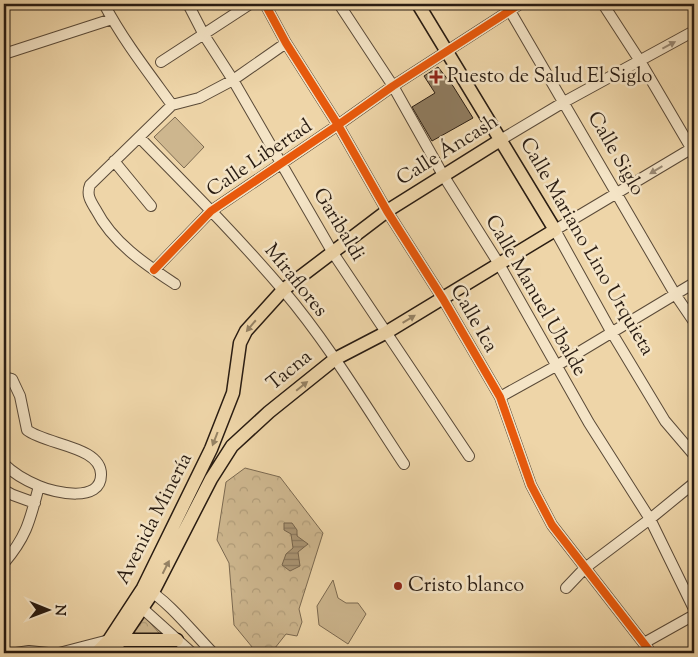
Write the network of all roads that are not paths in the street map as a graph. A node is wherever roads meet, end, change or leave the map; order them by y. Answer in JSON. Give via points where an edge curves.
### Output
{"nodes":[{"id":1,"x":104,"y":4,"type":"edge"},
{"id":2,"x":188,"y":4,"type":"edge"},
{"id":3,"x":250,"y":4,"type":"edge"},
{"id":4,"x":265,"y":4,"type":"edge"},
{"id":5,"x":339,"y":4,"type":"edge"},
{"id":6,"x":418,"y":4,"type":"edge"},
{"id":7,"x":520,"y":4,"type":"edge"},
{"id":8,"x":603,"y":4,"type":"edge"},
{"id":9,"x":508,"y":7,"type":"edge"},
{"id":10,"x":112,"y":19,"type":"junction"},
{"id":11,"x":694,"y":31,"type":"edge"},
{"id":12,"x":204,"y":35,"type":"junction"},
{"id":13,"x":286,"y":43,"type":"junction"},
{"id":14,"x":446,"y":52,"type":"junction"},
{"id":15,"x":4,"y":54,"type":"edge"},
{"id":16,"x":640,"y":61,"type":"junction"},
{"id":17,"x":161,"y":62,"type":"dead end"},
{"id":18,"x":233,"y":80,"type":"junction"},
{"id":19,"x":393,"y":86,"type":"junction"},
{"id":20,"x":564,"y":102,"type":"junction"},
{"id":21,"x":172,"y":105,"type":"junction"},
{"id":22,"x":338,"y":125,"type":"junction"},
{"id":23,"x":140,"y":138,"type":"junction"},
{"id":24,"x":502,"y":139,"type":"junction"},
{"id":25,"x":693,"y":150,"type":"edge"},
{"id":26,"x":114,"y":161,"type":"junction"},
{"id":27,"x":281,"y":164,"type":"junction"},
{"id":28,"x":443,"y":175,"type":"junction"},
{"id":29,"x":618,"y":193,"type":"junction"},
{"id":30,"x":152,"y":206,"type":"dead end"},
{"id":31,"x":211,"y":211,"type":"junction"},
{"id":32,"x":387,"y":211,"type":"junction"},
{"id":33,"x":555,"y":230,"type":"junction"},
{"id":34,"x":333,"y":253,"type":"junction"},
{"id":35,"x":499,"y":264,"type":"junction"},
{"id":36,"x":154,"y":270,"type":"junction"},
{"id":37,"x":694,"y":283,"type":"edge"},
{"id":38,"x":175,"y":284,"type":"dead end"},
{"id":39,"x":283,"y":290,"type":"junction"},
{"id":40,"x":675,"y":294,"type":"junction"},
{"id":41,"x":443,"y":299,"type":"junction"},
{"id":42,"x":694,"y":322,"type":"edge"},
{"id":43,"x":387,"y":332,"type":"junction"},
{"id":44,"x":612,"y":333,"type":"junction"},
{"id":45,"x":335,"y":360,"type":"junction"},
{"id":46,"x":556,"y":366,"type":"junction"},
{"id":47,"x":4,"y":377,"type":"edge"},
{"id":48,"x":233,"y":393,"type":"joint"},
{"id":49,"x":500,"y":397,"type":"junction"},
{"id":50,"x":269,"y":412,"type":"joint"},
{"id":51,"x":694,"y":455,"type":"edge"},
{"id":52,"x":470,"y":456,"type":"dead end"},
{"id":53,"x":4,"y":464,"type":"edge"},
{"id":54,"x":404,"y":464,"type":"dead end"},
{"id":55,"x":694,"y":482,"type":"edge"},
{"id":56,"x":39,"y":486,"type":"junction"},
{"id":57,"x":4,"y":490,"type":"edge"},
{"id":58,"x":35,"y":503,"type":"junction"},
{"id":59,"x":650,"y":519,"type":"junction"},
{"id":60,"x":4,"y":563,"type":"edge"},
{"id":61,"x":586,"y":568,"type":"junction"},
{"id":62,"x":566,"y":588,"type":"dead end"},
{"id":63,"x":148,"y":590,"type":"junction"},
{"id":64,"x":137,"y":606,"type":"junction"},
{"id":65,"x":694,"y":609,"type":"edge"},
{"id":66,"x":694,"y":615,"type":"edge"},
{"id":67,"x":115,"y":640,"type":"junction"},
{"id":68,"x":177,"y":640,"type":"junction"},
{"id":69,"x":16,"y":653,"type":"edge"},
{"id":70,"x":50,"y":653,"type":"edge"},
{"id":71,"x":96,"y":653,"type":"edge"},
{"id":72,"x":112,"y":653,"type":"edge"},
{"id":73,"x":192,"y":653,"type":"edge"},
{"id":74,"x":213,"y":653,"type":"edge"}],
"edges":[{"from":1,"to":10,"type":"street"},
{"from":2,"to":12,"type":"street","name":"Garibaldi"},
{"from":3,"to":12,"type":"street"},
{"from":4,"to":13,"type":"street","name":"Calle Ica"},
{"from":5,"to":19,"type":"street","name":"Calle Manuel Ubalde"},
{"from":6,"to":14,"type":"main road","name":"Calle Mariano Lino Urquieta"},
{"from":7,"to":9,"type":"street","name":"Calle Libertad"},
{"from":8,"to":16,"type":"street"},
{"from":9,"to":14,"type":"street","name":"Calle Libertad"},
{"from":9,"to":20,"type":"street","name":"Calle Siglo"},
{"from":10,"to":15,"type":"street"},
{"from":10,"to":21,"type":"street"},
{"from":16,"to":11,"type":"street","name":"Calle Áncash","one_way":true},
{"from":12,"to":17,"type":"street"},
{"from":12,"to":18,"type":"street","name":"Garibaldi"},
{"from":13,"to":18,"type":"street"},
{"from":13,"to":22,"type":"street","name":"Calle Ica"},
{"from":14,"to":19,"type":"street","name":"Calle Libertad"},
{"from":14,"to":24,"type":"main road","name":"Calle Mariano Lino Urquieta"},
{"from":16,"to":20,"type":"street","name":"Calle Áncash"},
{"from":16,"to":25,"type":"street"},
{"from":18,"to":21,"type":"street","via":[[199,98]]},
{"from":18,"to":27,"type":"street","name":"Garibaldi"},
{"from":19,"to":22,"type":"street","name":"Calle Libertad"},
{"from":19,"to":28,"type":"street","name":"Calle Manuel Ubalde"},
{"from":20,"to":24,"type":"street","name":"Calle Áncash"},
{"from":20,"to":29,"type":"street","name":"Calle Siglo"},
{"from":21,"to":23,"type":"street"},
{"from":22,"to":27,"type":"street","name":"Calle Libertad"},
{"from":22,"to":32,"type":"street","name":"Calle Ica"},
{"from":23,"to":26,"type":"street"},
{"from":23,"to":31,"type":"street","name":"Miraflores"},
{"from":24,"to":28,"type":"main road","name":"Calle Áncash"},
{"from":24,"to":33,"type":"main road","name":"Calle Mariano Lino Urquieta"},
{"from":25,"to":29,"type":"street","one_way":true},
{"from":26,"to":30,"type":"street"},
{"from":26,"to":36,"type":"street","via":[[90,185],[89,197],[102,222],[125,248]]},
{"from":27,"to":31,"type":"street","name":"Calle Libertad"},
{"from":27,"to":34,"type":"street","name":"Garibaldi"},
{"from":28,"to":32,"type":"main road","name":"Calle Áncash"},
{"from":28,"to":35,"type":"street","name":"Calle Manuel Ubalde"},
{"from":29,"to":33,"type":"street"},
{"from":29,"to":40,"type":"street","name":"Calle Siglo"},
{"from":31,"to":36,"type":"street","name":"Calle Libertad"},
{"from":31,"to":39,"type":"street","name":"Miraflores"},
{"from":32,"to":34,"type":"main road","name":"Calle Áncash"},
{"from":32,"to":41,"type":"street","name":"Calle Ica"},
{"from":33,"to":35,"type":"main road","name":"Tacna"},
{"from":33,"to":44,"type":"street","name":"Calle Mariano Lino Urquieta"},
{"from":34,"to":39,"type":"main road","name":"Calle Áncash"},
{"from":34,"to":43,"type":"street","name":"Garibaldi"},
{"from":35,"to":41,"type":"main road","name":"Tacna"},
{"from":35,"to":46,"type":"street","name":"Calle Manuel Ubalde"},
{"from":36,"to":38,"type":"street"},
{"from":37,"to":40,"type":"street"},
{"from":39,"to":45,"type":"street","name":"Miraflores"},
{"from":39,"to":48,"type":"main road","name":"Calle Áncash","one_way":true,"via":[[246,331],[240,343]]},
{"from":40,"to":42,"type":"street","name":"Calle Siglo"},
{"from":40,"to":44,"type":"street"},
{"from":43,"to":41,"type":"main road","name":"Tacna","one_way":true},
{"from":41,"to":49,"type":"street","name":"Calle Ica"},
{"from":43,"to":45,"type":"main road","name":"Tacna"},
{"from":43,"to":52,"type":"street","name":"Garibaldi"},
{"from":44,"to":46,"type":"street"},
{"from":44,"to":51,"type":"street","name":"Calle Mariano Lino Urquieta","via":[[665,421]]},
{"from":50,"to":45,"type":"main road","name":"Tacna","one_way":true},
{"from":45,"to":54,"type":"street","name":"Miraflores"},
{"from":46,"to":49,"type":"street"},
{"from":46,"to":59,"type":"street","name":"Calle Manuel Ubalde"},
{"from":47,"to":56,"type":"street","via":[[12,379],[20,396],[27,430],[38,437],[86,452],[100,465],[99,484],[92,490],[66,494]]},
{"from":48,"to":63,"type":"main road","name":"Avenida Minería","one_way":true},
{"from":49,"to":61,"type":"street","name":"Calle Ica","via":[[538,502]]},
{"from":63,"to":50,"type":"main road","name":"Avenida Minería","one_way":true,"via":[[232,446]]},
{"from":53,"to":56,"type":"street"},
{"from":55,"to":59,"type":"street"},
{"from":56,"to":58,"type":"street"},
{"from":57,"to":58,"type":"street"},
{"from":58,"to":60,"type":"street","via":[[27,529],[16,550]]},
{"from":59,"to":61,"type":"street"},
{"from":59,"to":65,"type":"street","name":"Calle Manuel Ubalde"},
{"from":61,"to":62,"type":"street"},
{"from":61,"to":66,"type":"street","name":"Calle Ica","via":[[646,646]]},
{"from":63,"to":64,"type":"main road","name":"Avenida Minería"},
{"from":63,"to":74,"type":"street"},
{"from":64,"to":67,"type":"main road","name":"Avenida Minería"},
{"from":64,"to":68,"type":"street"},
{"from":67,"to":68,"type":"main road"},
{"from":67,"to":70,"type":"street"},
{"from":67,"to":71,"type":"main road","name":"Avenida Minería"},
{"from":67,"to":72,"type":"main road","name":"Avenida Minería"},
{"from":68,"to":73,"type":"street"},
{"from":69,"to":70,"type":"street"}]}
